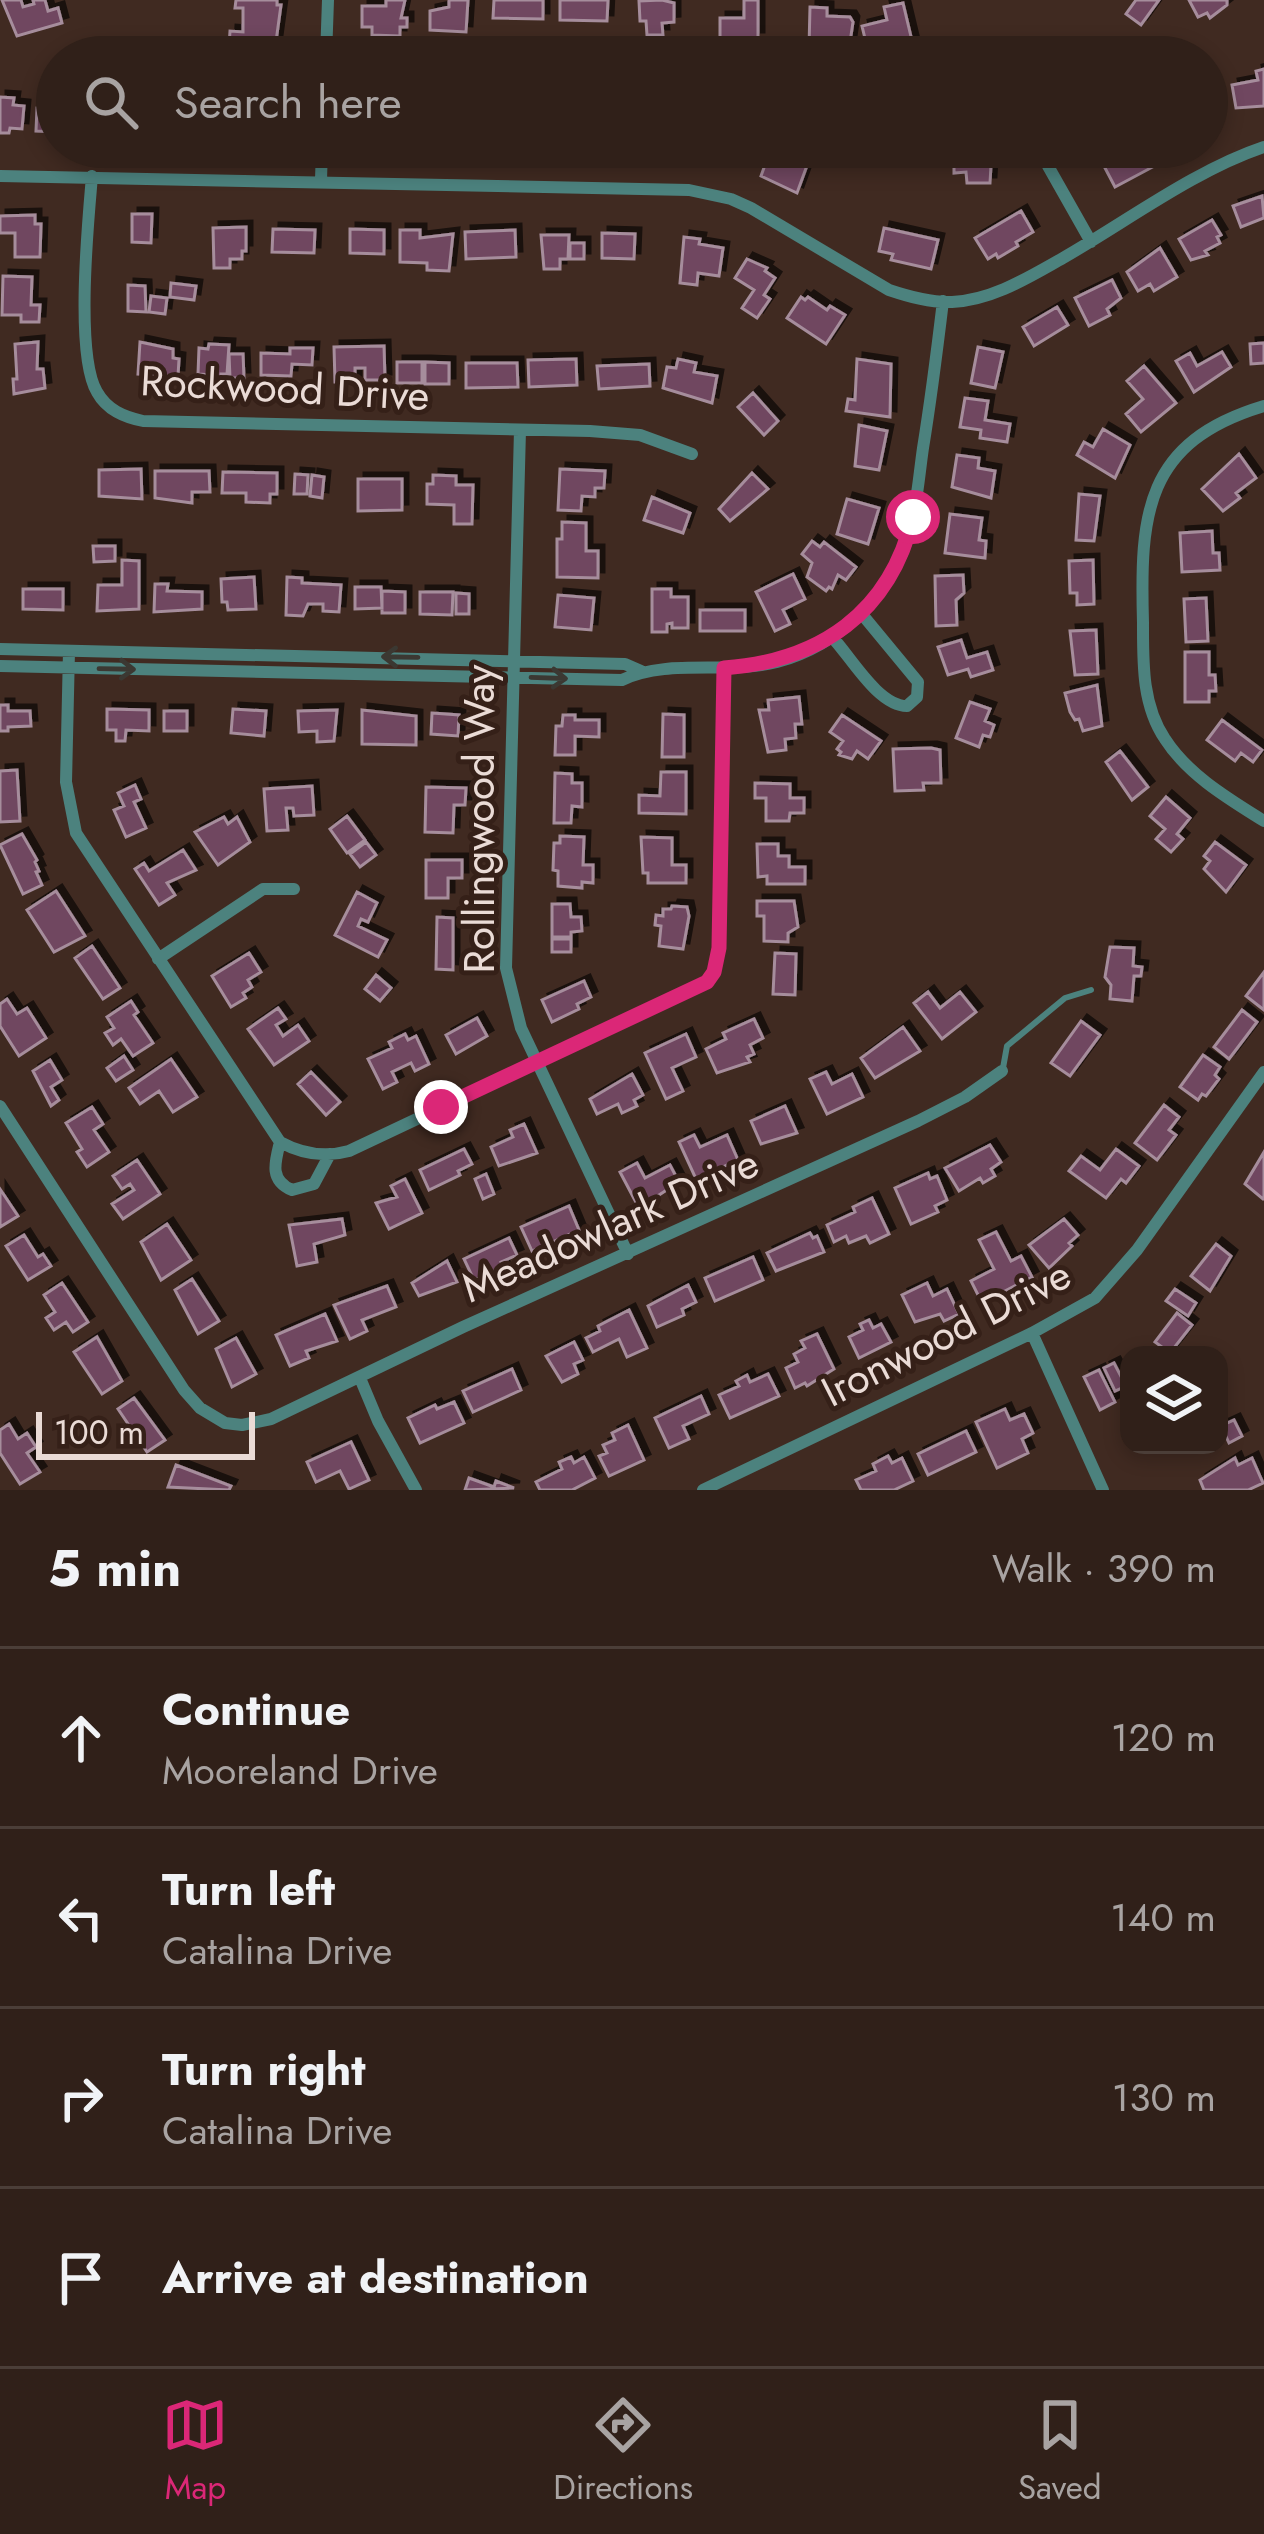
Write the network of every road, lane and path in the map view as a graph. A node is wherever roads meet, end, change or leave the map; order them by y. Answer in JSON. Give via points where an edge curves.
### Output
{"nodes":[{"id":1,"x":328,"y":0,"type":"edge"},
{"id":2,"x":327,"y":36,"type":"edge"},
{"id":3,"x":1264,"y":147,"type":"edge"},
{"id":4,"x":1228,"y":164,"type":"edge"},
{"id":5,"x":321,"y":168,"type":"edge"},
{"id":6,"x":1049,"y":168,"type":"edge"},
{"id":7,"x":1218,"y":168,"type":"edge"},
{"id":8,"x":0,"y":176,"type":"edge"},
{"id":9,"x":92,"y":176,"type":"junction"},
{"id":10,"x":321,"y":180,"type":"junction"},
{"id":11,"x":1091,"y":242,"type":"junction"},
{"id":12,"x":943,"y":301,"type":"junction"},
{"id":13,"x":1264,"y":406,"type":"edge"},
{"id":14,"x":520,"y":430,"type":"junction"},
{"id":15,"x":692,"y":454,"type":"dead end"},
{"id":16,"x":861,"y":613,"type":"junction"},
{"id":17,"x":832,"y":637,"type":"junction"},
{"id":18,"x":0,"y":649,"type":"edge"},
{"id":19,"x":69,"y":651,"type":"junction"},
{"id":20,"x":512,"y":659,"type":"junction"},
{"id":21,"x":0,"y":666,"type":"edge"},
{"id":22,"x":68,"y":668,"type":"junction"},
{"id":23,"x":724,"y":668,"type":"junction"},
{"id":24,"x":641,"y":671,"type":"junction"},
{"id":25,"x":513,"y":678,"type":"junction"},
{"id":26,"x":1264,"y":821,"type":"edge"},
{"id":27,"x":294,"y":889,"type":"dead end"},
{"id":28,"x":158,"y":959,"type":"junction"},
{"id":29,"x":1091,"y":990,"type":"dead end"},
{"id":30,"x":536,"y":1063,"type":"junction"},
{"id":31,"x":1002,"y":1071,"type":"joint"},
{"id":32,"x":1264,"y":1072,"type":"edge"},
{"id":33,"x":0,"y":1106,"type":"edge"},
{"id":34,"x":280,"y":1142,"type":"junction"},
{"id":35,"x":330,"y":1154,"type":"junction"},
{"id":36,"x":628,"y":1254,"type":"junction"},
{"id":37,"x":1032,"y":1333,"type":"junction"},
{"id":38,"x":360,"y":1378,"type":"junction"},
{"id":39,"x":416,"y":1490,"type":"edge"},
{"id":40,"x":703,"y":1490,"type":"edge"},
{"id":41,"x":1102,"y":1490,"type":"edge"}],
"edges":[{"from":1,"to":2,"type":"street"},
{"from":3,"to":4,"type":"street"},
{"from":5,"to":10,"type":"street"},
{"from":6,"to":11,"type":"street"},
{"from":7,"to":11,"type":"street"},
{"from":8,"to":9,"type":"street"},
{"from":9,"to":10,"type":"street"},
{"from":9,"to":14,"type":"street","name":"Rockwood Drive","via":[[88,362],[97,392],[116,413],[143,421]]},
{"from":10,"to":12,"type":"street","via":[[711,193],[751,208],[869,281]]},
{"from":11,"to":12,"type":"street","via":[[994,293]]},
{"from":12,"to":16,"type":"street","via":[[910,532]]},
{"from":13,"to":26,"type":"street","via":[[1203,434],[1163,473],[1148,507],[1142,567],[1154,719],[1190,768]]},
{"from":14,"to":15,"type":"street","name":"Rockwood Drive","via":[[640,435]]},
{"from":14,"to":20,"type":"street","name":"Rollingwood Way"},
{"from":16,"to":17,"type":"street"},
{"from":16,"to":17,"type":"street","via":[[918,682],[907,706],[883,695]]},
{"from":17,"to":23,"type":"street","via":[[775,662]]},
{"from":18,"to":19,"type":"street"},
{"from":20,"to":19,"type":"street","one_way":true},
{"from":19,"to":22,"type":"street"},
{"from":20,"to":24,"type":"street"},
{"from":20,"to":25,"type":"street","name":"Rollingwood Way"},
{"from":21,"to":22,"type":"street"},
{"from":22,"to":25,"type":"street","one_way":true},
{"from":22,"to":28,"type":"street","via":[[70,820]]},
{"from":23,"to":24,"type":"street"},
{"from":23,"to":30,"type":"street","via":[[714,972],[698,988]]},
{"from":25,"to":24,"type":"street","one_way":true,"via":[[622,680]]},
{"from":25,"to":30,"type":"street","name":"Rollingwood Way","via":[[506,968]]},
{"from":27,"to":28,"type":"street","via":[[263,889]]},
{"from":28,"to":34,"type":"street"},
{"from":29,"to":31,"type":"lane","via":[[1066,998],[1007,1046]]},
{"from":30,"to":35,"type":"street"},
{"from":30,"to":36,"type":"street","name":"Rollingwood Way"},
{"from":31,"to":36,"type":"street","name":"Meadowlark Drive","via":[[918,1121]]},
{"from":32,"to":37,"type":"street","name":"Ironwood Drive","via":[[1114,1279],[1075,1312]]},
{"from":33,"to":38,"type":"street","name":"Meadowlark Drive","via":[[208,1415],[238,1425],[272,1419]]},
{"from":34,"to":35,"type":"street"},
{"from":34,"to":35,"type":"street","via":[[274,1171],[292,1190],[314,1184]]},
{"from":36,"to":38,"type":"street","name":"Meadowlark Drive"},
{"from":37,"to":40,"type":"street","name":"Ironwood Drive"},
{"from":37,"to":41,"type":"street"},
{"from":38,"to":39,"type":"street"}]}
